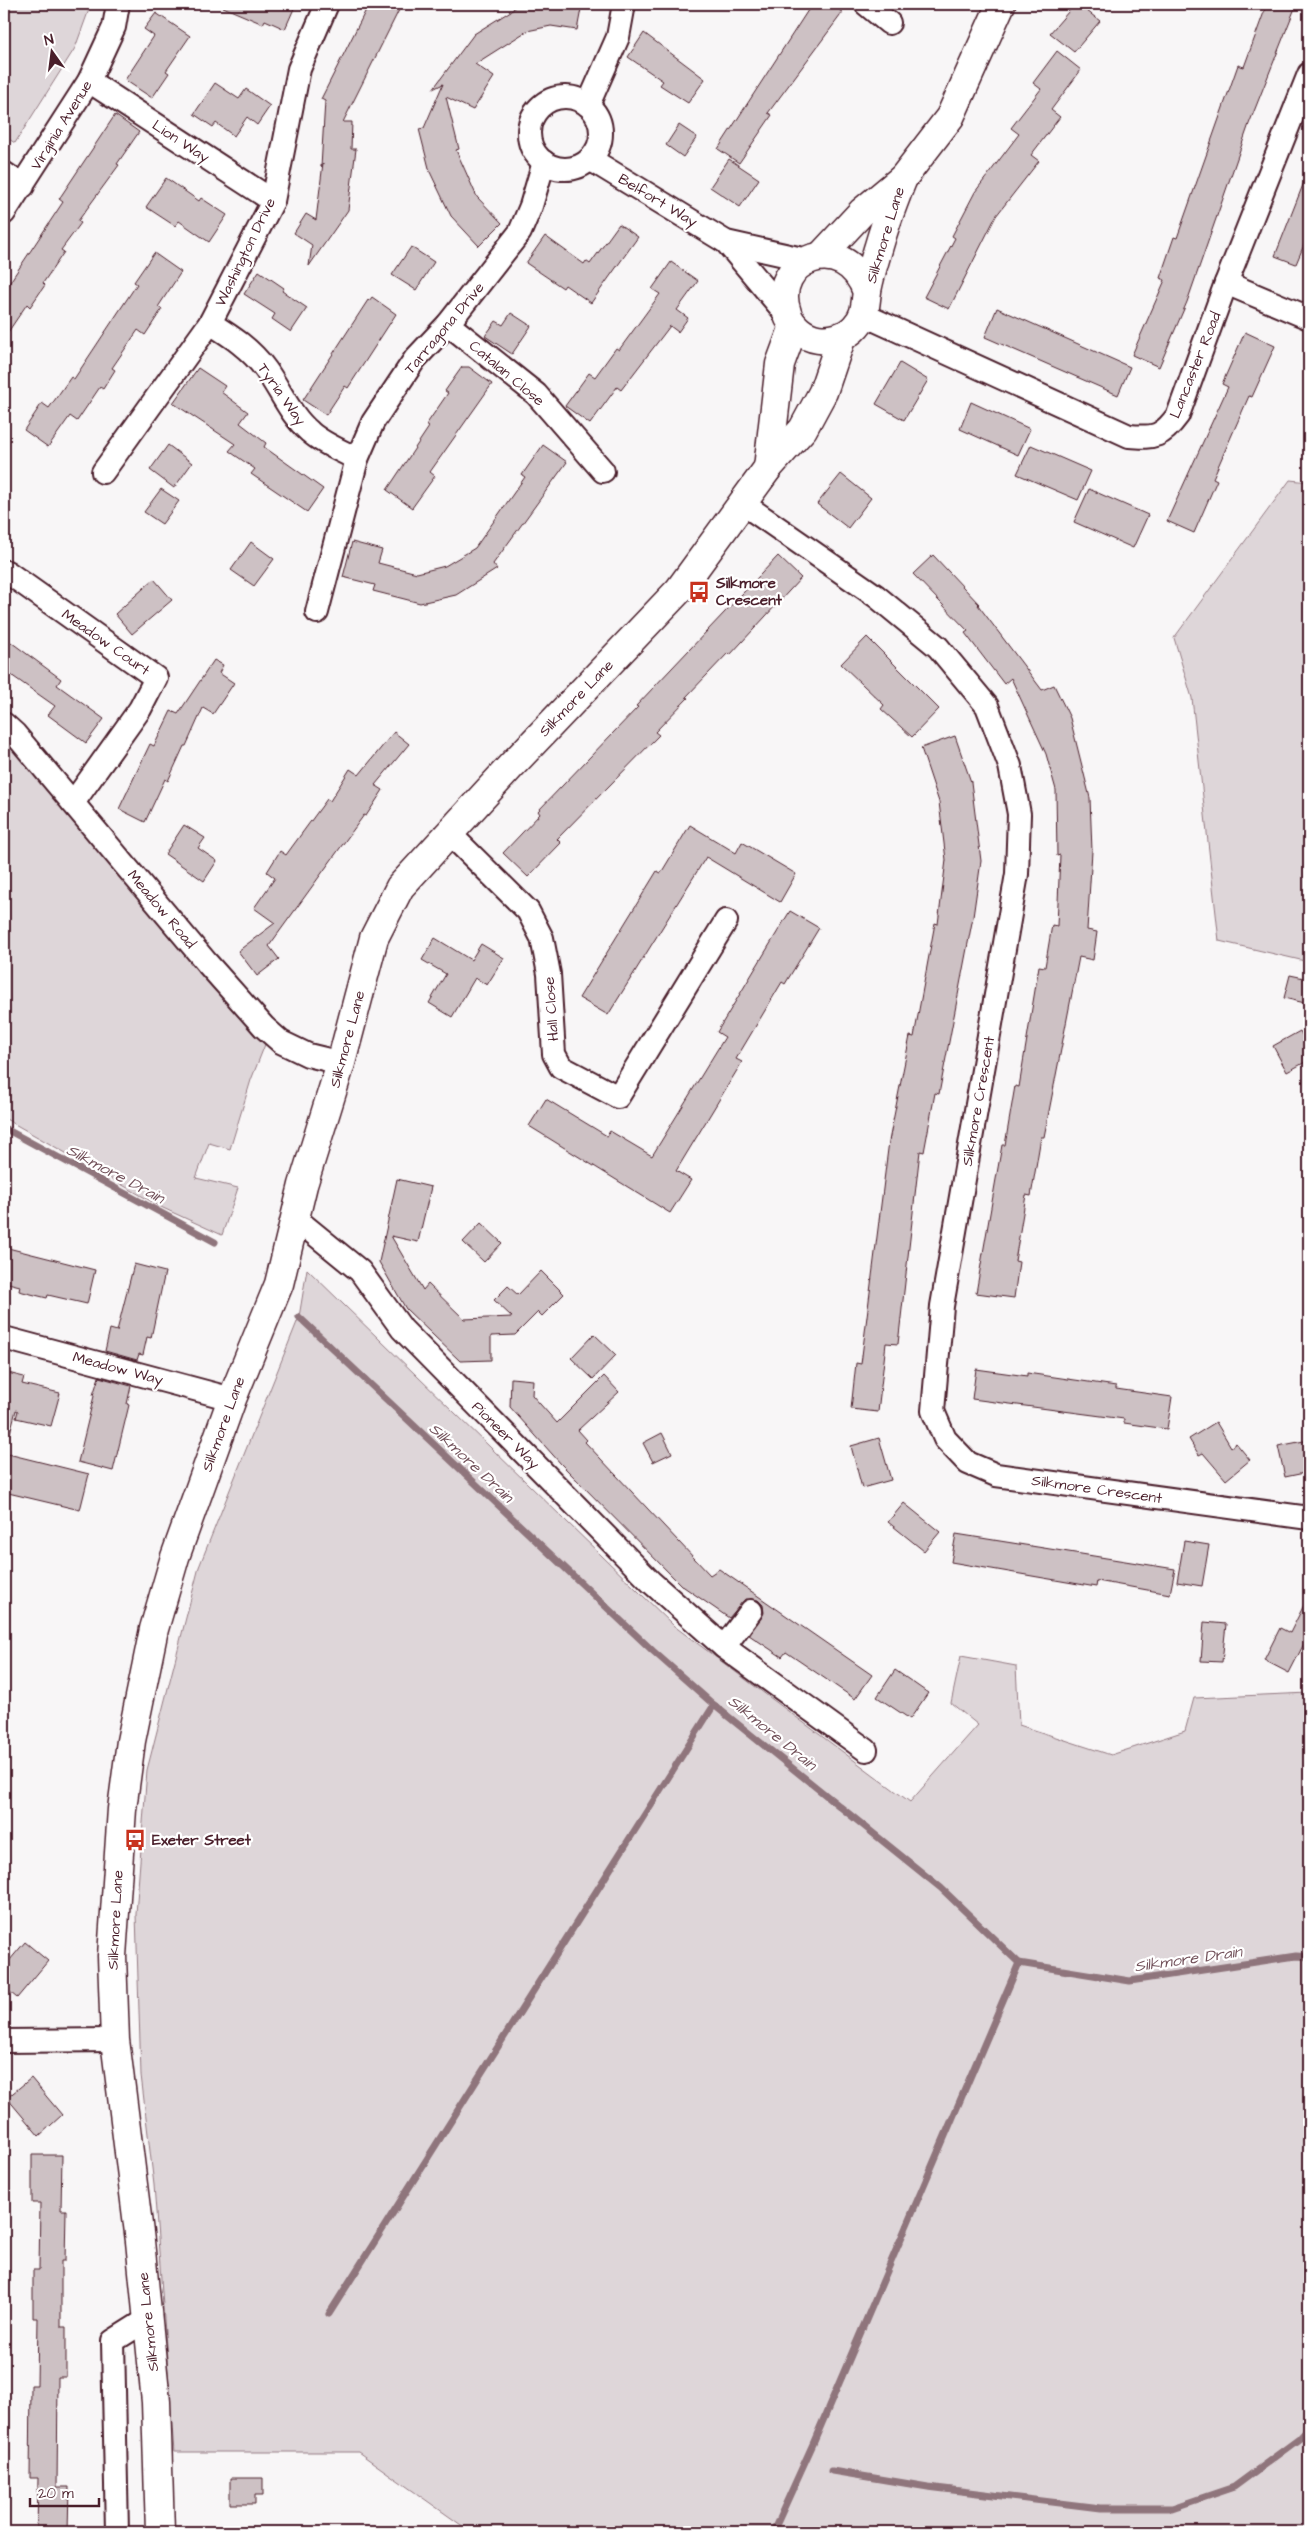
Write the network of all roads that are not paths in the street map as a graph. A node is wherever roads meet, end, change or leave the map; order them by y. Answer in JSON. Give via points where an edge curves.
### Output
{"nodes":[{"id":1,"x":118,"y":4,"type":"edge"},
{"id":2,"x":326,"y":4,"type":"edge"},
{"id":3,"x":624,"y":4,"type":"edge"},
{"id":4,"x":866,"y":4,"type":"edge"},
{"id":5,"x":1001,"y":4,"type":"edge"},
{"id":6,"x":889,"y":23,"type":"dead end"},
{"id":7,"x":1309,"y":74,"type":"edge"},
{"id":8,"x":89,"y":80,"type":"junction"},
{"id":9,"x":588,"y":105,"type":"junction"},
{"id":10,"x":590,"y":159,"type":"junction"},
{"id":11,"x":544,"y":162,"type":"junction"},
{"id":12,"x":4,"y":172,"type":"edge"},
{"id":13,"x":903,"y":178,"type":"junction"},
{"id":14,"x":23,"y":186,"type":"junction"},
{"id":15,"x":273,"y":201,"type":"junction"},
{"id":16,"x":4,"y":213,"type":"edge"},
{"id":17,"x":726,"y":242,"type":"junction"},
{"id":18,"x":814,"y":258,"type":"junction"},
{"id":19,"x":1226,"y":283,"type":"junction"},
{"id":20,"x":865,"y":303,"type":"junction"},
{"id":21,"x":1309,"y":318,"type":"edge"},
{"id":22,"x":791,"y":320,"type":"junction"},
{"id":23,"x":210,"y":324,"type":"junction"},
{"id":24,"x":448,"y":324,"type":"junction"},
{"id":25,"x":842,"y":336,"type":"junction"},
{"id":26,"x":357,"y":459,"type":"junction"},
{"id":27,"x":768,"y":468,"type":"junction"},
{"id":28,"x":603,"y":471,"type":"dead end"},
{"id":29,"x":103,"y":472,"type":"dead end"},
{"id":30,"x":742,"y":503,"type":"junction"},
{"id":31,"x":7,"y":572,"type":"dead end"},
{"id":32,"x":317,"y":612,"type":"dead end"},
{"id":33,"x":4,"y":724,"type":"edge"},
{"id":34,"x":73,"y":803,"type":"junction"},
{"id":35,"x":449,"y":834,"type":"junction"},
{"id":36,"x":726,"y":921,"type":"dead end"},
{"id":37,"x":341,"y":1063,"type":"junction"},
{"id":38,"x":295,"y":1218,"type":"junction"},
{"id":39,"x":4,"y":1338,"type":"edge"},
{"id":40,"x":232,"y":1398,"type":"junction"},
{"id":41,"x":1309,"y":1518,"type":"edge"},
{"id":42,"x":751,"y":1611,"type":"dead end"},
{"id":43,"x":724,"y":1647,"type":"junction"},
{"id":44,"x":866,"y":1750,"type":"dead end"},
{"id":45,"x":115,"y":2040,"type":"junction"},
{"id":46,"x":4,"y":2041,"type":"edge"},
{"id":47,"x":148,"y":2319,"type":"junction"},
{"id":48,"x":117,"y":2532,"type":"edge"},
{"id":49,"x":160,"y":2532,"type":"edge"}],
"edges":[{"from":1,"to":8,"type":"street","name":"Virginia Avenue","via":[[114,27]]},
{"from":2,"to":15,"type":"street","name":"Washington Drive","via":[[299,69]]},
{"from":3,"to":9,"type":"street","via":[[618,37]]},
{"from":4,"to":6,"type":"street"},
{"from":5,"to":13,"type":"street","name":"Silkmore Lane","via":[[950,116]]},
{"from":7,"to":19,"type":"street","name":"Lancaster Road"},
{"from":8,"to":14,"type":"street","name":"Virginia Avenue"},
{"from":8,"to":15,"type":"street","name":"Lion Way"},
{"from":9,"to":10,"type":"street","via":[[600,126],[599,144]]},
{"from":9,"to":11,"type":"street","via":[[566,97],[544,103],[535,112],[528,136],[535,154]]},
{"from":10,"to":11,"type":"street","via":[[572,168],[559,169]]},
{"from":10,"to":17,"type":"street","name":"Belfort Way"},
{"from":11,"to":24,"type":"street","name":"Tarragona Drive","via":[[532,206],[520,232]]},
{"from":12,"to":14,"type":"street"},
{"from":13,"to":18,"type":"street","name":"Silkmore Lane"},
{"from":13,"to":20,"type":"street","name":"Silkmore Lane","via":[[880,240]]},
{"from":14,"to":16,"type":"street","name":"Virginia Avenue"},
{"from":15,"to":23,"type":"street","name":"Washington Drive"},
{"from":17,"to":18,"type":"street","name":"Belfort Way"},
{"from":17,"to":22,"type":"street","name":"Belfort Way"},
{"from":18,"to":20,"type":"street","name":"Silkmore Lane","via":[[836,258],[851,264],[862,277]]},
{"from":18,"to":22,"type":"street","name":"Silkmore Lane","via":[[797,267],[786,284],[783,299]]},
{"from":19,"to":20,"type":"street","name":"Lancaster Road","via":[[1178,415],[1167,430],[1151,438],[1129,436]]},
{"from":19,"to":21,"type":"street"},
{"from":20,"to":25,"type":"street","name":"Silkmore Lane","via":[[855,328]]},
{"from":22,"to":25,"type":"street","via":[[804,334],[816,339]]},
{"from":22,"to":27,"type":"street","name":"Silkmore Lane","via":[[780,364]]},
{"from":23,"to":26,"type":"street","name":"Tyria Way","via":[[253,354],[292,414],[311,434]]},
{"from":23,"to":29,"type":"street","name":"Washington Drive"},
{"from":24,"to":26,"type":"street","name":"Tarragona Drive","via":[[415,359],[373,422]]},
{"from":24,"to":28,"type":"street","name":"Catalan Close","via":[[536,394]]},
{"from":25,"to":27,"type":"street","name":"Silkmore Lane","via":[[823,392],[803,429]]},
{"from":26,"to":32,"type":"street","name":"Tarragona Drive"},
{"from":27,"to":30,"type":"street","name":"Silkmore Lane"},
{"from":30,"to":35,"type":"street","name":"Silkmore Lane","via":[[679,590]]},
{"from":30,"to":41,"type":"street","name":"Silkmore Crescent","via":[[876,596],[938,647],[987,706],[1010,766],[1019,814],[1017,874],[942,1306],[933,1411],[945,1439],[968,1463],[996,1475]]},
{"from":31,"to":34,"type":"street","name":"Meadow Court","via":[[156,678],[140,708]]},
{"from":33,"to":34,"type":"street","name":"Meadow Road"},
{"from":34,"to":37,"type":"street","name":"Meadow Road","via":[[206,963],[264,1027],[280,1042],[308,1055]]},
{"from":35,"to":36,"type":"street","name":"Hall Close","via":[[528,911],[542,938],[550,974],[554,1054],[561,1067],[618,1097]]},
{"from":35,"to":37,"type":"street","name":"Silkmore Lane","via":[[400,886],[374,938]]},
{"from":37,"to":38,"type":"street","name":"Silkmore Lane"},
{"from":38,"to":40,"type":"street","name":"Silkmore Lane","via":[[280,1284]]},
{"from":38,"to":43,"type":"street","name":"Pioneer Way","via":[[360,1271],[402,1329],[651,1582]]},
{"from":39,"to":40,"type":"street","name":"Meadow Way"},
{"from":40,"to":45,"type":"street","name":"Silkmore Lane","via":[[175,1557],[154,1629],[130,1740],[112,1956]]},
{"from":42,"to":43,"type":"street"},
{"from":43,"to":44,"type":"street","name":"Pioneer Way"},
{"from":45,"to":46,"type":"street"},
{"from":45,"to":47,"type":"street","name":"Silkmore Lane"},
{"from":47,"to":48,"type":"street","via":[[112,2341]]},
{"from":47,"to":49,"type":"street","name":"Silkmore Lane","via":[[156,2402]]}]}
